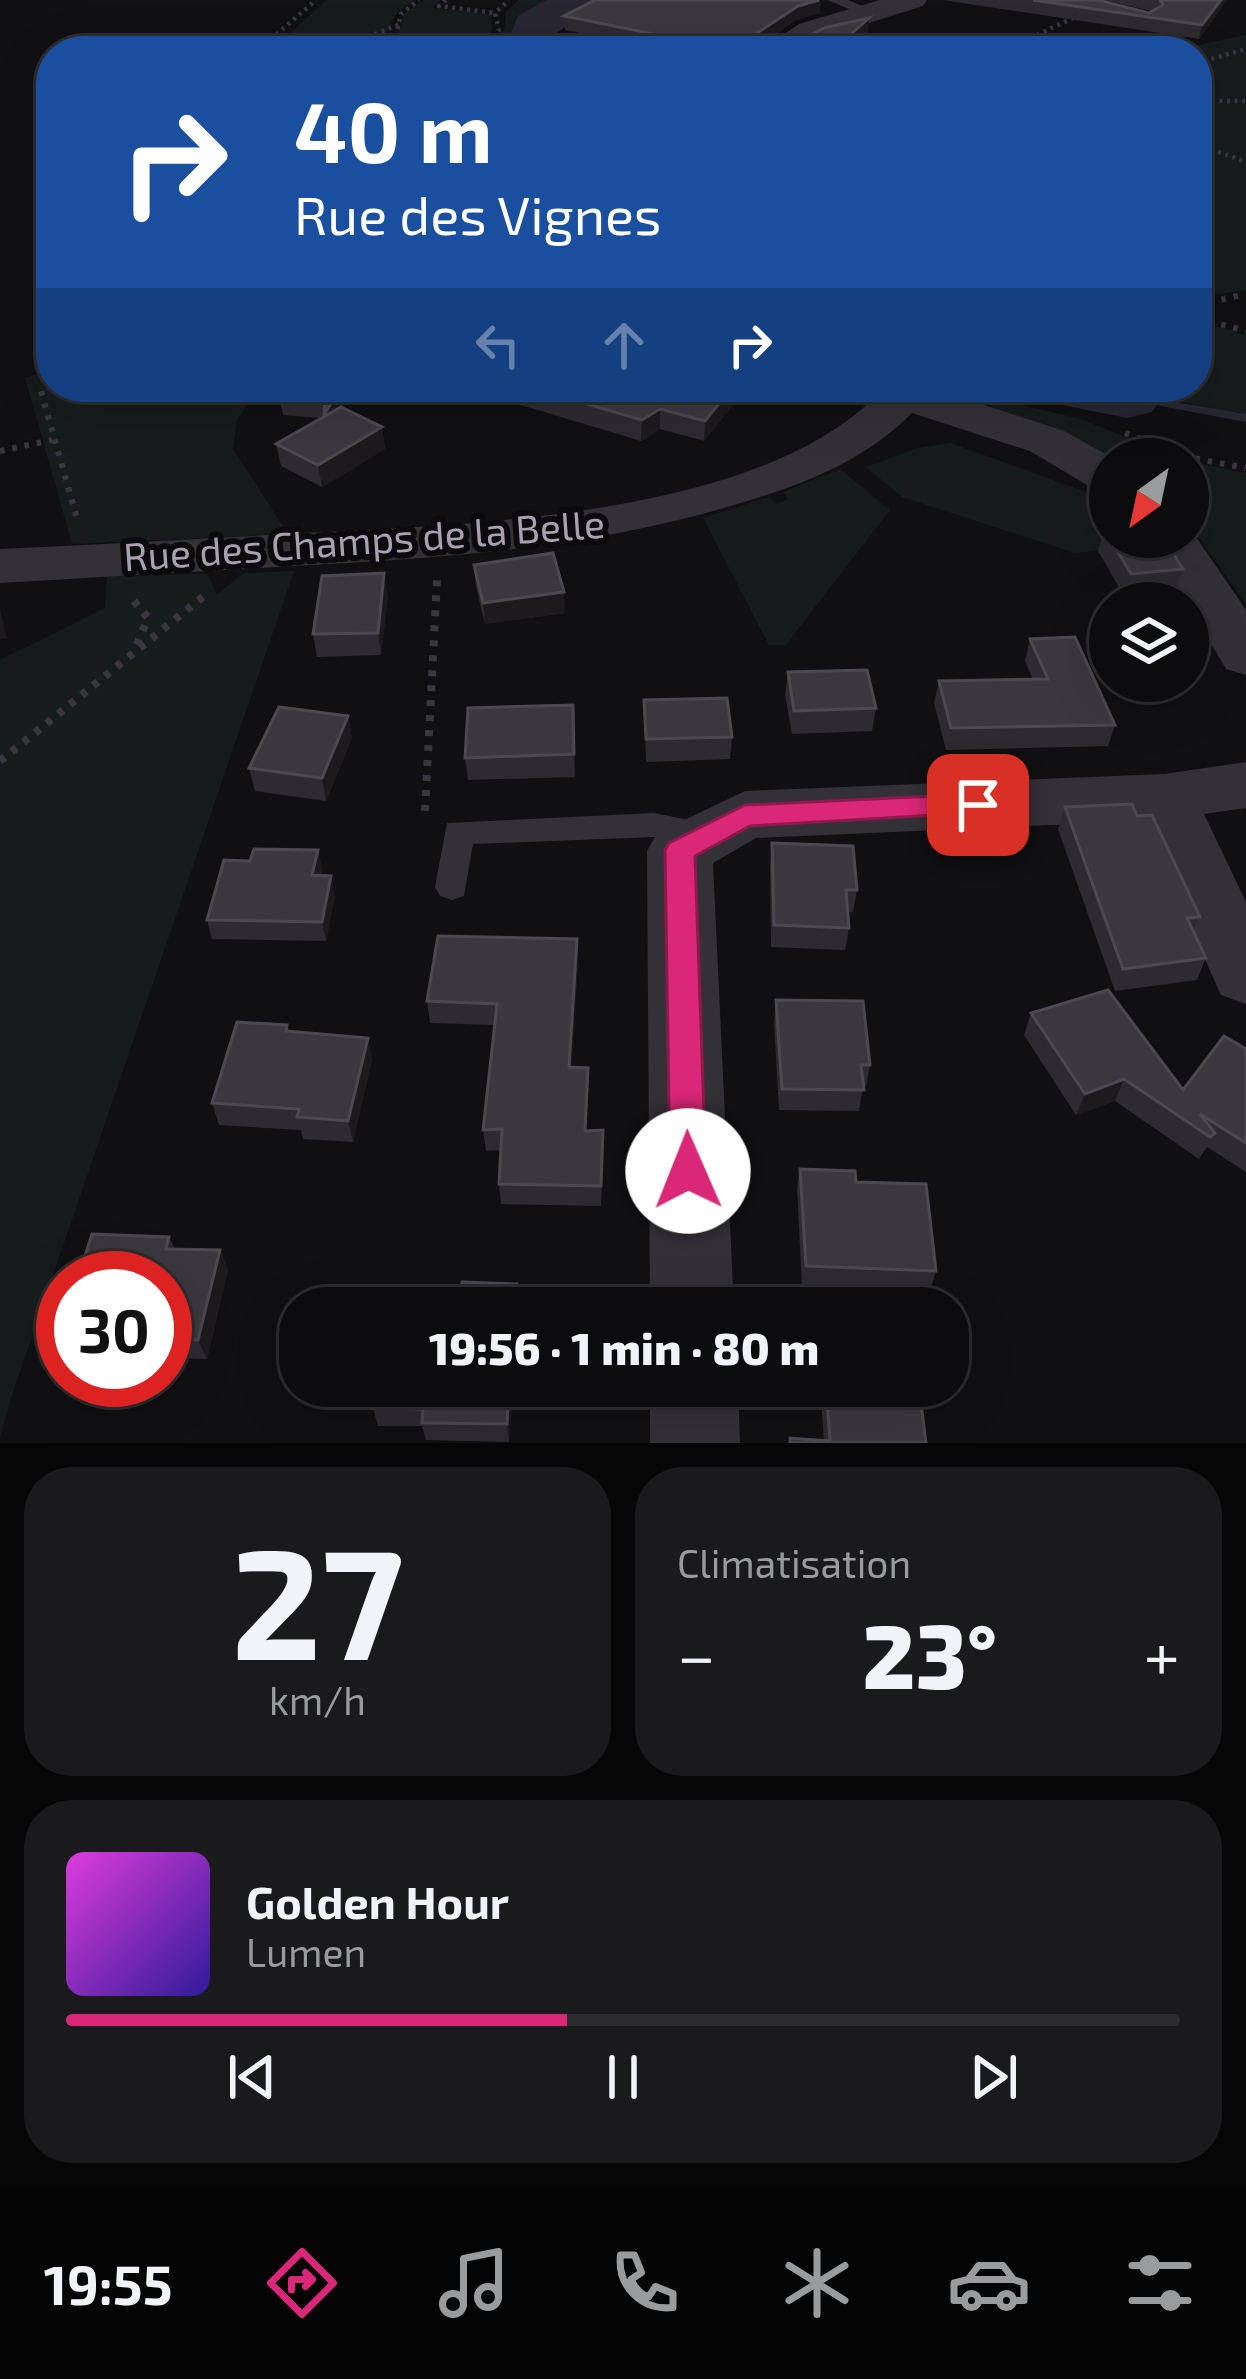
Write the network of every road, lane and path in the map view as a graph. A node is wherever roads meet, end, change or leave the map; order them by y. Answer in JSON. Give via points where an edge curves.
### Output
{"nodes":[{"id":1,"x":316,"y":0,"type":"edge"},
{"id":2,"x":419,"y":0,"type":"edge"},
{"id":3,"x":446,"y":0,"type":"edge"},
{"id":4,"x":509,"y":0,"type":"edge"},
{"id":5,"x":834,"y":0,"type":"edge"},
{"id":6,"x":912,"y":0,"type":"edge"},
{"id":7,"x":495,"y":13,"type":"junction"},
{"id":8,"x":871,"y":13,"type":"junction"},
{"id":9,"x":1077,"y":16,"type":"edge"},
{"id":10,"x":401,"y":23,"type":"junction"},
{"id":11,"x":273,"y":36,"type":"edge"},
{"id":12,"x":370,"y":36,"type":"edge"},
{"id":13,"x":393,"y":36,"type":"edge"},
{"id":14,"x":496,"y":36,"type":"edge"},
{"id":15,"x":801,"y":36,"type":"edge"},
{"id":16,"x":1036,"y":36,"type":"edge"},
{"id":17,"x":1246,"y":49,"type":"edge"},
{"id":18,"x":1212,"y":59,"type":"edge"},
{"id":19,"x":1212,"y":100,"type":"edge"},
{"id":20,"x":1246,"y":101,"type":"edge"},
{"id":21,"x":1212,"y":150,"type":"edge"},
{"id":22,"x":1246,"y":162,"type":"edge"},
{"id":23,"x":1246,"y":294,"type":"edge"},
{"id":24,"x":1212,"y":296,"type":"edge"},
{"id":25,"x":1212,"y":322,"type":"edge"},
{"id":26,"x":1246,"y":331,"type":"edge"},
{"id":27,"x":43,"y":402,"type":"edge"},
{"id":28,"x":887,"y":402,"type":"edge"},
{"id":29,"x":934,"y":402,"type":"edge"},
{"id":30,"x":52,"y":440,"type":"junction"},
{"id":31,"x":0,"y":451,"type":"edge"},
{"id":32,"x":1089,"y":461,"type":"edge"},
{"id":33,"x":439,"y":542,"type":"junction"},
{"id":34,"x":261,"y":551,"type":"junction"},
{"id":35,"x":1187,"y":558,"type":"edge"},
{"id":36,"x":99,"y":560,"type":"junction"},
{"id":37,"x":0,"y":566,"type":"edge"},
{"id":38,"x":1246,"y":656,"type":"edge"},
{"id":39,"x":0,"y":761,"type":"edge"},
{"id":40,"x":1246,"y":784,"type":"edge"},
{"id":41,"x":1164,"y":797,"type":"junction"},
{"id":42,"x":458,"y":832,"type":"junction"},
{"id":43,"x":706,"y":836,"type":"junction"},
{"id":44,"x":452,"y":887,"type":"dead end"},
{"id":45,"x":1246,"y":975,"type":"edge"},
{"id":46,"x":691,"y":1287,"type":"edge"},
{"id":47,"x":694,"y":1407,"type":"edge"},
{"id":48,"x":695,"y":1443,"type":"edge"}],
"edges":[{"from":1,"to":11,"type":"path"},
{"from":2,"to":10,"type":"path","via":[[400,14]]},
{"from":3,"to":7,"type":"path","via":[[439,6]]},
{"from":4,"to":7,"type":"path"},
{"from":5,"to":8,"type":"lane"},
{"from":6,"to":8,"type":"street"},
{"from":7,"to":14,"type":"path"},
{"from":8,"to":15,"type":"street"},
{"from":9,"to":16,"type":"path"},
{"from":10,"to":12,"type":"path"},
{"from":10,"to":13,"type":"path"},
{"from":17,"to":18,"type":"path"},
{"from":19,"to":20,"type":"path"},
{"from":21,"to":22,"type":"path"},
{"from":23,"to":24,"type":"path"},
{"from":25,"to":26,"type":"path"},
{"from":27,"to":30,"type":"path"},
{"from":28,"to":33,"type":"street","name":"Rue des Champs de la Belle","via":[[866,432],[786,474],[637,517]]},
{"from":29,"to":32,"type":"street"},
{"from":30,"to":31,"type":"path"},
{"from":30,"to":36,"type":"path","via":[[86,547]]},
{"from":33,"to":34,"type":"street","name":"Rue des Champs de la Belle"},
{"from":33,"to":42,"type":"path","via":[[424,832]]},
{"from":34,"to":36,"type":"street","name":"Rue des Champs de la Belle"},
{"from":34,"to":39,"type":"path"},
{"from":35,"to":38,"type":"street"},
{"from":36,"to":37,"type":"street","name":"Rue des Champs de la Belle"},
{"from":40,"to":41,"type":"street"},
{"from":41,"to":43,"type":"street","via":[[745,815]]},
{"from":41,"to":45,"type":"street"},
{"from":42,"to":43,"type":"lane","via":[[654,824]]},
{"from":42,"to":44,"type":"lane"},
{"from":43,"to":46,"type":"street","via":[[680,850]]},
{"from":47,"to":48,"type":"street"}]}
